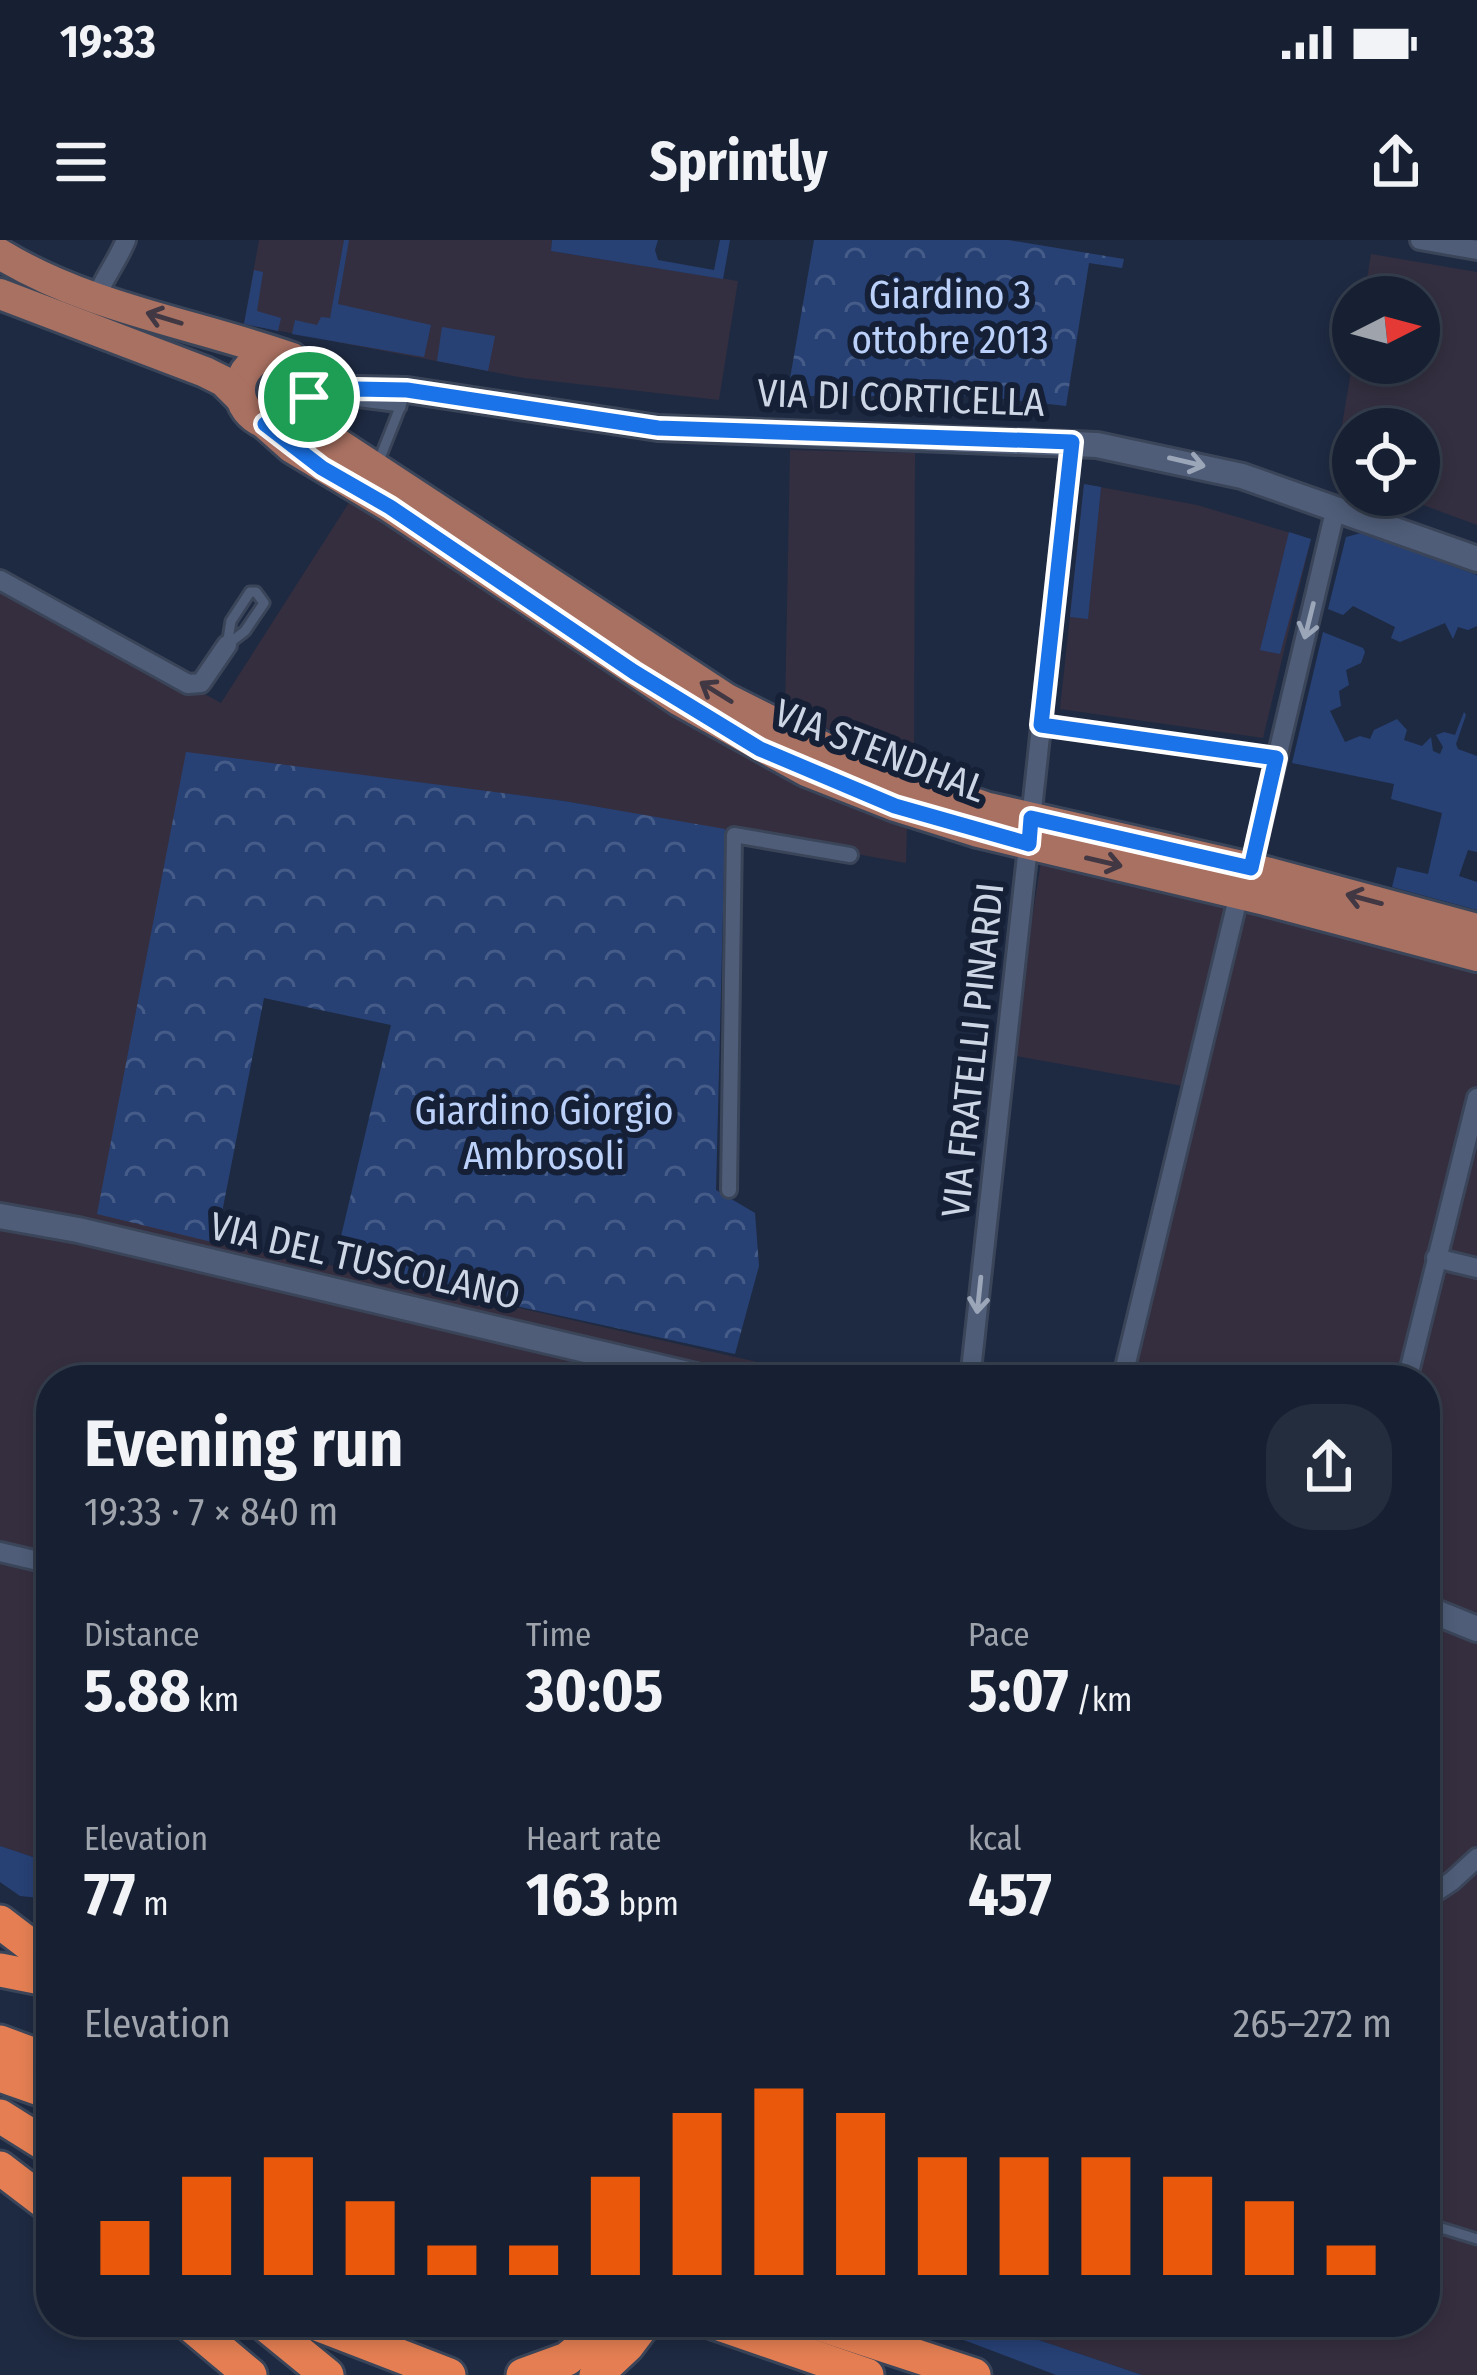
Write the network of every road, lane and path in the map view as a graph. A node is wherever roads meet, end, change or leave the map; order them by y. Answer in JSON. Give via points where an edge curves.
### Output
{"nodes":[{"id":1,"x":126,"y":240,"type":"edge"},
{"id":2,"x":1420,"y":240,"type":"edge"},
{"id":3,"x":1477,"y":250,"type":"edge"},
{"id":4,"x":0,"y":254,"type":"edge"},
{"id":5,"x":0,"y":294,"type":"edge"},
{"id":6,"x":95,"y":298,"type":"junction"},
{"id":7,"x":275,"y":354,"type":"junction"},
{"id":8,"x":351,"y":390,"type":"junction"},
{"id":9,"x":239,"y":397,"type":"junction"},
{"id":10,"x":404,"y":398,"type":"junction"},
{"id":11,"x":306,"y":403,"type":"junction"},
{"id":12,"x":265,"y":424,"type":"junction"},
{"id":13,"x":328,"y":437,"type":"junction"},
{"id":14,"x":1072,"y":442,"type":"junction"},
{"id":15,"x":376,"y":468,"type":"junction"},
{"id":16,"x":1332,"y":506,"type":"edge"},
{"id":17,"x":1334,"y":516,"type":"edge"},
{"id":18,"x":1360,"y":516,"type":"edge"},
{"id":19,"x":1477,"y":559,"type":"edge"},
{"id":20,"x":0,"y":580,"type":"edge"},
{"id":21,"x":227,"y":645,"type":"junction"},
{"id":22,"x":1041,"y":725,"type":"junction"},
{"id":23,"x":1276,"y":758,"type":"junction"},
{"id":24,"x":1030,"y":831,"type":"junction"},
{"id":25,"x":850,"y":855,"type":"dead end"},
{"id":26,"x":1245,"y":881,"type":"junction"},
{"id":27,"x":1477,"y":929,"type":"edge"},
{"id":28,"x":1477,"y":956,"type":"edge"},
{"id":29,"x":1477,"y":1099,"type":"edge"},
{"id":30,"x":729,"y":1190,"type":"dead end"},
{"id":31,"x":0,"y":1216,"type":"edge"},
{"id":32,"x":1436,"y":1258,"type":"junction"},
{"id":33,"x":1477,"y":1268,"type":"edge"},
{"id":34,"x":650,"y":1365,"type":"edge"},
{"id":35,"x":972,"y":1365,"type":"edge"},
{"id":36,"x":1126,"y":1365,"type":"edge"},
{"id":37,"x":1411,"y":1365,"type":"edge"},
{"id":38,"x":0,"y":1552,"type":"edge"},
{"id":39,"x":36,"y":1560,"type":"edge"},
{"id":40,"x":1440,"y":1614,"type":"edge"},
{"id":41,"x":1477,"y":1629,"type":"edge"},
{"id":42,"x":1477,"y":1858,"type":"edge"},
{"id":43,"x":1440,"y":1889,"type":"edge"},
{"id":44,"x":0,"y":1922,"type":"edge"},
{"id":45,"x":36,"y":1950,"type":"edge"},
{"id":46,"x":0,"y":1970,"type":"edge"},
{"id":47,"x":36,"y":1977,"type":"edge"},
{"id":48,"x":0,"y":2028,"type":"edge"},
{"id":49,"x":36,"y":2037,"type":"edge"},
{"id":50,"x":0,"y":2042,"type":"edge"},
{"id":51,"x":36,"y":2055,"type":"edge"},
{"id":52,"x":0,"y":2075,"type":"edge"},
{"id":53,"x":36,"y":2088,"type":"edge"},
{"id":54,"x":0,"y":2116,"type":"edge"},
{"id":55,"x":36,"y":2139,"type":"edge"},
{"id":56,"x":1440,"y":2228,"type":"edge"},
{"id":57,"x":1477,"y":2239,"type":"edge"},
{"id":58,"x":205,"y":2337,"type":"edge"},
{"id":59,"x":280,"y":2337,"type":"edge"},
{"id":60,"x":351,"y":2337,"type":"edge"},
{"id":61,"x":594,"y":2337,"type":"edge"},
{"id":62,"x":634,"y":2337,"type":"edge"},
{"id":63,"x":757,"y":2337,"type":"edge"},
{"id":64,"x":859,"y":2337,"type":"edge"},
{"id":65,"x":916,"y":2337,"type":"edge"},
{"id":66,"x":324,"y":2373,"type":"edge"},
{"id":67,"x":250,"y":2375,"type":"edge"},
{"id":68,"x":449,"y":2375,"type":"edge"},
{"id":69,"x":523,"y":2375,"type":"edge"},
{"id":70,"x":596,"y":2375,"type":"edge"},
{"id":71,"x":867,"y":2375,"type":"edge"},
{"id":72,"x":974,"y":2375,"type":"edge"},
{"id":73,"x":1006,"y":2375,"type":"edge"}],
"edges":[{"from":1,"to":6,"type":"street"},
{"from":2,"to":3,"type":"street"},
{"from":4,"to":6,"type":"main road"},
{"from":5,"to":9,"type":"main road","via":[[214,376]]},
{"from":7,"to":6,"type":"main road","one_way":true},
{"from":7,"to":9,"type":"main road","via":[[248,365]]},
{"from":7,"to":11,"type":"main road","via":[[301,366]]},
{"from":8,"to":10,"type":"street","name":"VIA DI CORTICELLA"},
{"from":8,"to":11,"type":"street","name":"VIA DI CORTICELLA"},
{"from":8,"to":13,"type":"street","via":[[326,409]]},
{"from":9,"to":12,"type":"main road"},
{"from":10,"to":14,"type":"street","name":"VIA DI CORTICELLA","via":[[658,428]]},
{"from":10,"to":15,"type":"lane"},
{"from":11,"to":12,"type":"main road","via":[[284,423]]},
{"from":11,"to":13,"type":"main road","name":"VIA STENDHAL"},
{"from":12,"to":24,"type":"main road","name":"VIA STENDHAL","via":[[760,749],[895,806]]},
{"from":13,"to":15,"type":"main road","name":"VIA STENDHAL"},
{"from":14,"to":16,"type":"street","name":"VIA DI CORTICELLA","one_way":true,"via":[[1215,469]]},
{"from":14,"to":22,"type":"street","name":"VIA FRATELLI PINARDI"},
{"from":24,"to":15,"type":"main road","name":"VIA STENDHAL","one_way":true,"via":[[784,731]]},
{"from":17,"to":23,"type":"street","one_way":true},
{"from":18,"to":19,"type":"street","name":"VIA DI CORTICELLA"},
{"from":20,"to":21,"type":"street","via":[[188,685],[201,683]]},
{"from":21,"to":21,"type":"lane","via":[[264,602],[256,592],[231,621]]},
{"from":22,"to":23,"type":"lane"},
{"from":22,"to":24,"type":"street","name":"VIA FRATELLI PINARDI"},
{"from":23,"to":26,"type":"street"},
{"from":24,"to":26,"type":"main road","name":"VIA STENDHAL"},
{"from":24,"to":35,"type":"street","name":"VIA FRATELLI PINARDI","one_way":true},
{"from":25,"to":30,"type":"street","via":[[734,836]]},
{"from":27,"to":26,"type":"main road","name":"VIA STENDHAL","one_way":true},
{"from":26,"to":28,"type":"main road","name":"VIA STENDHAL"},
{"from":26,"to":36,"type":"street"},
{"from":29,"to":32,"type":"street"},
{"from":31,"to":34,"type":"street","name":"VIA DEL TUSCOLANO"},
{"from":32,"to":33,"type":"street"},
{"from":32,"to":37,"type":"street"},
{"from":38,"to":39,"type":"street"},
{"from":40,"to":41,"type":"street"},
{"from":42,"to":43,"type":"street"},
{"from":44,"to":45,"type":"highway"},
{"from":46,"to":47,"type":"highway"},
{"from":48,"to":49,"type":"highway"},
{"from":50,"to":51,"type":"highway"},
{"from":52,"to":53,"type":"highway"},
{"from":54,"to":55,"type":"highway"},
{"from":56,"to":57,"type":"lane"},
{"from":58,"to":67,"type":"highway"},
{"from":59,"to":66,"type":"highway"},
{"from":60,"to":68,"type":"highway"},
{"from":61,"to":69,"type":"highway","via":[[567,2359]]},
{"from":62,"to":70,"type":"highway"},
{"from":63,"to":71,"type":"highway"},
{"from":64,"to":72,"type":"highway"},
{"from":65,"to":73,"type":"highway"}]}
